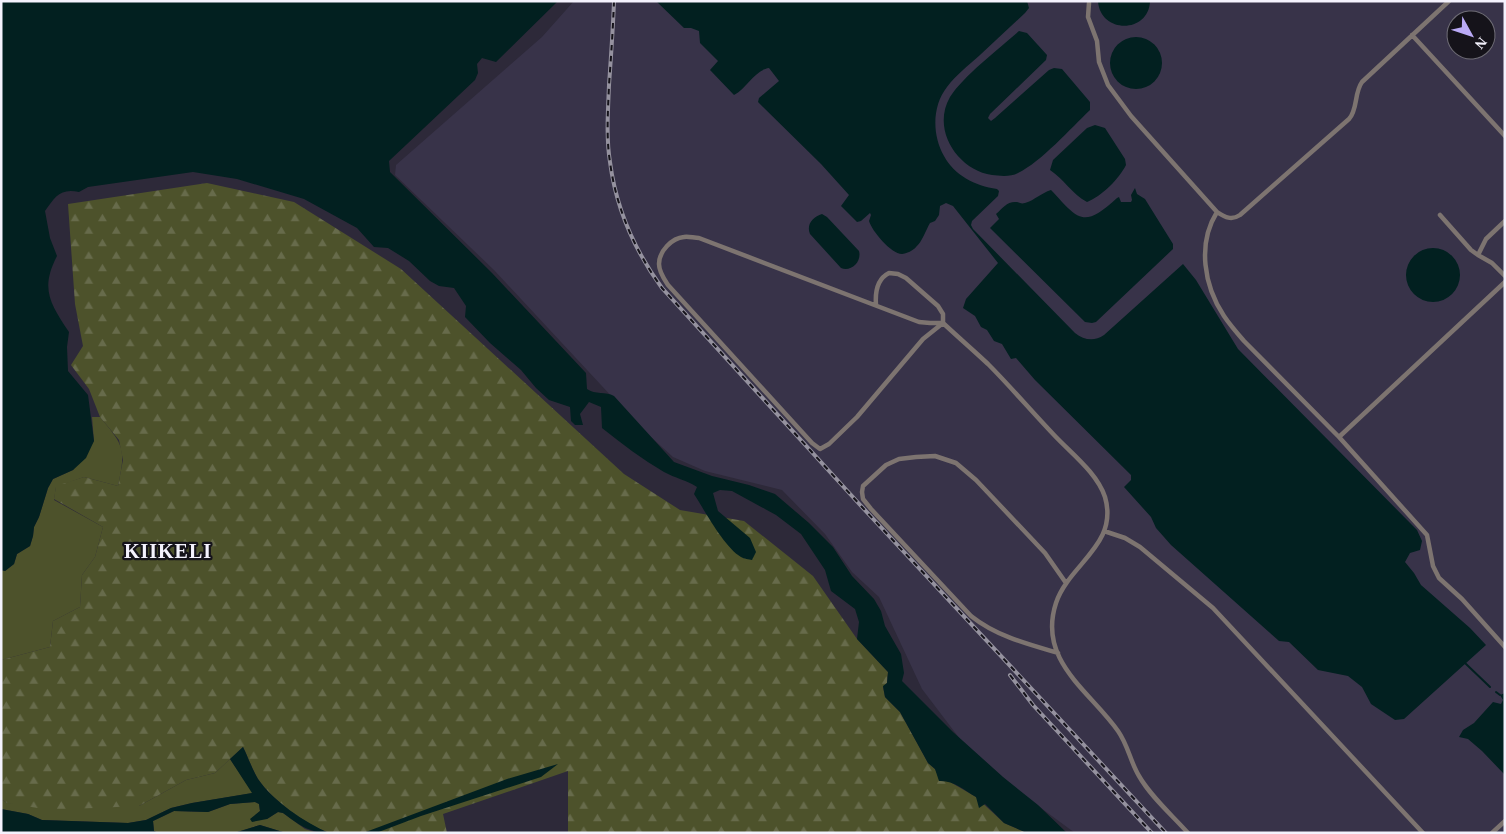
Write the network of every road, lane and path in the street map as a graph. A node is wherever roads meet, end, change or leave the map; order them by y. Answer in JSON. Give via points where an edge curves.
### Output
{"nodes":[{"id":1,"x":1449,"y":1,"type":"edge"},
{"id":2,"x":1089,"y":3,"type":"dead end"},
{"id":3,"x":1412,"y":35,"type":"junction"},
{"id":4,"x":1505,"y":136,"type":"edge"},
{"id":5,"x":1217,"y":212,"type":"junction"},
{"id":6,"x":1440,"y":214,"type":"dead end"},
{"id":7,"x":1505,"y":221,"type":"edge"},
{"id":8,"x":1478,"y":255,"type":"junction"},
{"id":9,"x":1505,"y":276,"type":"edge"},
{"id":10,"x":1505,"y":282,"type":"edge"},
{"id":11,"x":876,"y":305,"type":"junction"},
{"id":12,"x":943,"y":323,"type":"junction"},
{"id":13,"x":1339,"y":437,"type":"junction"},
{"id":14,"x":1104,"y":531,"type":"junction"},
{"id":15,"x":1066,"y":583,"type":"junction"},
{"id":16,"x":1505,"y":648,"type":"edge"},
{"id":17,"x":1058,"y":653,"type":"junction"},
{"id":18,"x":1505,"y":821,"type":"edge"},
{"id":19,"x":1188,"y":833,"type":"edge"},
{"id":20,"x":1423,"y":833,"type":"edge"},
{"id":21,"x":1492,"y":833,"type":"edge"}],
"edges":[{"from":1,"to":3,"type":"street"},
{"from":2,"to":5,"type":"street","via":[[1088,17],[1108,85],[1131,116]]},
{"from":3,"to":4,"type":"street"},
{"from":3,"to":5,"type":"street","via":[[1362,82],[1349,119],[1240,215],[1229,218]]},
{"from":5,"to":13,"type":"street","via":[[1207,233],[1205,259],[1211,288],[1224,316],[1244,341]]},
{"from":6,"to":8,"type":"street"},
{"from":7,"to":8,"type":"street","via":[[1486,239]]},
{"from":8,"to":9,"type":"street"},
{"from":10,"to":13,"type":"street"},
{"from":11,"to":12,"type":"street","via":[[919,322]]},
{"from":11,"to":12,"type":"street","via":[[876,292],[882,278],[889,273],[898,274],[938,306],[944,314]]},
{"from":11,"to":12,"type":"street","via":[[699,238],[684,236],[675,239],[661,255],[659,264],[668,285],[820,449],[857,417],[923,340]]},
{"from":12,"to":14,"type":"street","via":[[988,365],[1096,480],[1106,503]]},
{"from":13,"to":16,"type":"street","via":[[1427,535],[1433,566],[1439,578]]},
{"from":14,"to":15,"type":"street","via":[[1097,546]]},
{"from":14,"to":20,"type":"street","via":[[1140,547],[1213,608]]},
{"from":15,"to":17,"type":"street","via":[[1053,618],[1053,639]]},
{"from":15,"to":17,"type":"street","via":[[1046,553],[956,463],[935,456],[899,459],[886,465],[863,486],[863,499],[871,509],[971,616],[1018,641]]},
{"from":17,"to":19,"type":"street","via":[[1067,673],[1118,731],[1144,784]]},
{"from":18,"to":21,"type":"street"}]}
